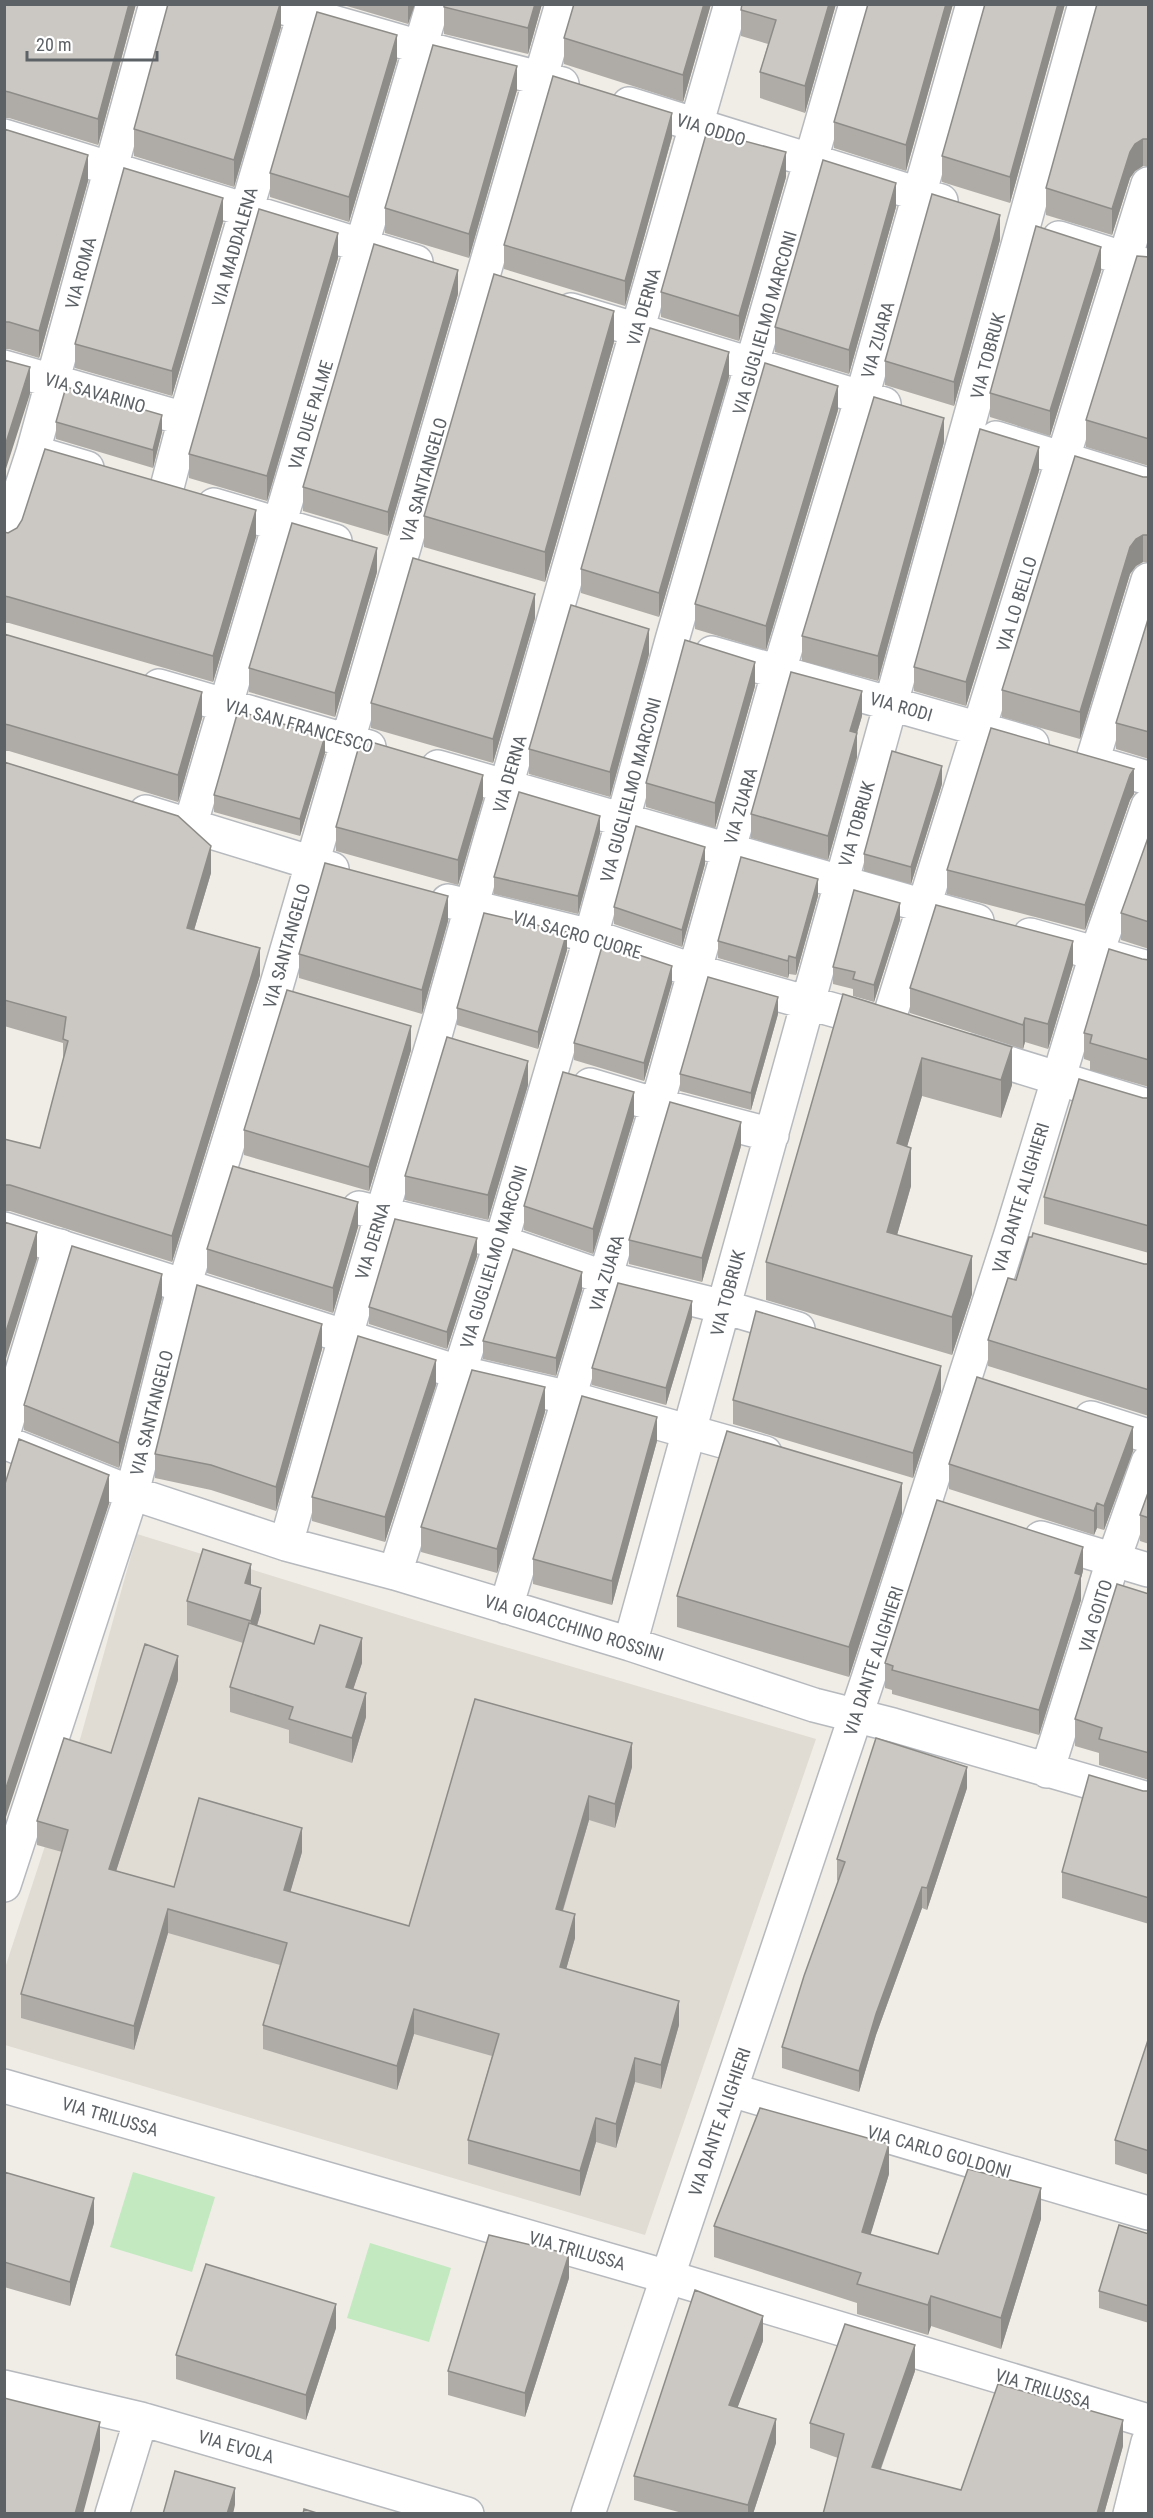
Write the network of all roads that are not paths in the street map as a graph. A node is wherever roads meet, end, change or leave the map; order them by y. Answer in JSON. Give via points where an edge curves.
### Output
{"nodes":[{"id":1,"x":156,"y":4,"type":"edge"},
{"id":2,"x":270,"y":4,"type":"edge"},
{"id":3,"x":433,"y":4,"type":"edge"},
{"id":4,"x":562,"y":4,"type":"edge"},
{"id":5,"x":731,"y":4,"type":"edge"},
{"id":6,"x":856,"y":4,"type":"edge"},
{"id":7,"x":973,"y":4,"type":"edge"},
{"id":8,"x":1085,"y":4,"type":"edge"},
{"id":9,"x":305,"y":10,"type":"edge"},
{"id":10,"x":420,"y":47,"type":"junction"},
{"id":11,"x":541,"y":77,"type":"junction"},
{"id":12,"x":697,"y":125,"type":"junction"},
{"id":13,"x":4,"y":136,"type":"edge"},
{"id":14,"x":812,"y":161,"type":"junction"},
{"id":15,"x":109,"y":168,"type":"junction"},
{"id":16,"x":1149,"y":184,"type":"edge"},
{"id":17,"x":920,"y":195,"type":"junction"},
{"id":18,"x":245,"y":210,"type":"junction"},
{"id":19,"x":1023,"y":227,"type":"junction"},
{"id":20,"x":361,"y":245,"type":"junction"},
{"id":21,"x":1137,"y":262,"type":"edge"},
{"id":22,"x":493,"y":286,"type":"junction"},
{"id":23,"x":537,"y":299,"type":"edge"},
{"id":24,"x":638,"y":330,"type":"junction"},
{"id":25,"x":753,"y":364,"type":"junction"},
{"id":26,"x":4,"y":367,"type":"edge"},
{"id":27,"x":51,"y":380,"type":"junction"},
{"id":28,"x":862,"y":398,"type":"junction"},
{"id":29,"x":185,"y":418,"type":"junction"},
{"id":30,"x":968,"y":430,"type":"junction"},
{"id":31,"x":33,"y":452,"type":"junction"},
{"id":32,"x":1062,"y":458,"type":"junction"},
{"id":33,"x":1149,"y":485,"type":"edge"},
{"id":34,"x":166,"y":491,"type":"junction"},
{"id":35,"x":278,"y":524,"type":"junction"},
{"id":36,"x":4,"y":541,"type":"edge"},
{"id":37,"x":400,"y":560,"type":"junction"},
{"id":38,"x":434,"y":570,"type":"edge"},
{"id":39,"x":1149,"y":580,"type":"edge"},
{"id":40,"x":525,"y":596,"type":"edge"},
{"id":41,"x":570,"y":609,"type":"junction"},
{"id":42,"x":660,"y":637,"type":"junction"},
{"id":43,"x":778,"y":674,"type":"junction"},
{"id":44,"x":136,"y":679,"type":"edge"},
{"id":45,"x":891,"y":704,"type":"junction"},
{"id":46,"x":225,"y":705,"type":"junction"},
{"id":47,"x":978,"y":729,"type":"junction"},
{"id":48,"x":348,"y":741,"type":"junction"},
{"id":49,"x":1092,"y":762,"type":"junction"},
{"id":50,"x":1149,"y":778,"type":"edge"},
{"id":51,"x":506,"y":786,"type":"junction"},
{"id":52,"x":114,"y":802,"type":"edge"},
{"id":53,"x":1149,"y":806,"type":"edge"},
{"id":54,"x":622,"y":820,"type":"junction"},
{"id":55,"x":190,"y":826,"type":"junction"},
{"id":56,"x":728,"y":849,"type":"junction"},
{"id":57,"x":311,"y":864,"type":"junction"},
{"id":58,"x":356,"y":876,"type":"edge"},
{"id":59,"x":841,"y":883,"type":"junction"},
{"id":60,"x":424,"y":894,"type":"edge"},
{"id":61,"x":470,"y":907,"type":"junction"},
{"id":62,"x":922,"y":907,"type":"junction"},
{"id":63,"x":591,"y":936,"type":"junction"},
{"id":64,"x":1097,"y":952,"type":"junction"},
{"id":65,"x":1149,"y":968,"type":"edge"},
{"id":66,"x":696,"y":971,"type":"junction"},
{"id":67,"x":275,"y":991,"type":"junction"},
{"id":68,"x":309,"y":1000,"type":"edge"},
{"id":69,"x":808,"y":1002,"type":"junction"},
{"id":70,"x":887,"y":1024,"type":"junction"},
{"id":71,"x":423,"y":1033,"type":"junction"},
{"id":72,"x":466,"y":1046,"type":"edge"},
{"id":73,"x":518,"y":1062,"type":"edge"},
{"id":74,"x":550,"y":1072,"type":"junction"},
{"id":75,"x":1057,"y":1080,"type":"junction"},
{"id":76,"x":657,"y":1105,"type":"junction"},
{"id":77,"x":1149,"y":1106,"type":"edge"},
{"id":78,"x":772,"y":1135,"type":"junction"},
{"id":79,"x":336,"y":1201,"type":"edge"},
{"id":80,"x":381,"y":1214,"type":"junction"},
{"id":81,"x":4,"y":1229,"type":"edge"},
{"id":82,"x":1011,"y":1234,"type":"junction"},
{"id":83,"x":501,"y":1242,"type":"junction"},
{"id":84,"x":1045,"y":1244,"type":"edge"},
{"id":85,"x":60,"y":1246,"type":"junction"},
{"id":86,"x":606,"y":1278,"type":"junction"},
{"id":87,"x":184,"y":1286,"type":"junction"},
{"id":88,"x":724,"y":1307,"type":"junction"},
{"id":89,"x":344,"y":1338,"type":"junction"},
{"id":90,"x":827,"y":1338,"type":"edge"},
{"id":91,"x":458,"y":1372,"type":"junction"},
{"id":92,"x":953,"y":1375,"type":"junction"},
{"id":93,"x":997,"y":1388,"type":"edge"},
{"id":94,"x":570,"y":1398,"type":"junction"},
{"id":95,"x":1062,"y":1409,"type":"edge"},
{"id":96,"x":4,"y":1431,"type":"edge"},
{"id":97,"x":690,"y":1431,"type":"junction"},
{"id":98,"x":1149,"y":1436,"type":"edge"},
{"id":99,"x":4,"y":1442,"type":"edge"},
{"id":100,"x":791,"y":1461,"type":"edge"},
{"id":101,"x":1149,"y":1462,"type":"edge"},
{"id":102,"x":892,"y":1491,"type":"edge"},
{"id":103,"x":132,"y":1493,"type":"junction"},
{"id":104,"x":937,"y":1504,"type":"junction"},
{"id":105,"x":1014,"y":1529,"type":"edge"},
{"id":106,"x":286,"y":1544,"type":"junction"},
{"id":107,"x":1113,"y":1561,"type":"junction"},
{"id":108,"x":1149,"y":1570,"type":"edge"},
{"id":109,"x":396,"y":1573,"type":"junction"},
{"id":110,"x":507,"y":1607,"type":"junction"},
{"id":111,"x":630,"y":1644,"type":"junction"},
{"id":112,"x":855,"y":1716,"type":"junction"},
{"id":113,"x":1047,"y":1771,"type":"junction"},
{"id":114,"x":1149,"y":1799,"type":"edge"},
{"id":115,"x":4,"y":1885,"type":"edge"},
{"id":116,"x":4,"y":2086,"type":"edge"},
{"id":117,"x":731,"y":2090,"type":"junction"},
{"id":118,"x":1149,"y":2213,"type":"edge"},
{"id":119,"x":668,"y":2277,"type":"junction"},
{"id":120,"x":4,"y":2387,"type":"edge"},
{"id":121,"x":141,"y":2419,"type":"junction"},
{"id":122,"x":1149,"y":2421,"type":"edge"},
{"id":123,"x":1149,"y":2442,"type":"edge"},
{"id":124,"x":112,"y":2514,"type":"edge"},
{"id":125,"x":467,"y":2514,"type":"edge"},
{"id":126,"x":588,"y":2514,"type":"edge"},
{"id":127,"x":1130,"y":2514,"type":"edge"}],
"edges":[{"from":1,"to":15,"type":"street","name":"VIA ROMA"},
{"from":2,"to":9,"type":"street","name":"VIA ODDO"},
{"from":3,"to":10,"type":"street","name":"VIA DUE PALME"},
{"from":4,"to":11,"type":"street","name":"VIA SANTANGELO"},
{"from":5,"to":12,"type":"street","name":"VIA DERNA"},
{"from":6,"to":14,"type":"street","name":"VIA GUGLIELMO MARCONI"},
{"from":7,"to":17,"type":"street","name":"VIA ZUARA"},
{"from":8,"to":19,"type":"street","name":"VIA TOBRUK"},
{"from":9,"to":10,"type":"street","name":"VIA ODDO"},
{"from":9,"to":18,"type":"street","name":"VIA MADDALENA"},
{"from":10,"to":11,"type":"street","name":"VIA ODDO"},
{"from":10,"to":20,"type":"street","name":"VIA DUE PALME"},
{"from":11,"to":12,"type":"street","name":"VIA ODDO"},
{"from":11,"to":22,"type":"street","name":"VIA SANTANGELO"},
{"from":12,"to":14,"type":"street","name":"VIA ODDO"},
{"from":12,"to":24,"type":"street","name":"VIA DERNA"},
{"from":13,"to":15,"type":"street"},
{"from":14,"to":17,"type":"street","name":"VIA ODDO"},
{"from":14,"to":25,"type":"street","name":"VIA GUGLIELMO MARCONI"},
{"from":15,"to":18,"type":"street"},
{"from":15,"to":27,"type":"street","name":"VIA ROMA"},
{"from":16,"to":21,"type":"street","name":"VIA LO BELLO"},
{"from":17,"to":19,"type":"street","name":"VIA ODDO"},
{"from":17,"to":28,"type":"street","name":"VIA ZUARA"},
{"from":18,"to":20,"type":"street"},
{"from":18,"to":29,"type":"street","name":"VIA MADDALENA"},
{"from":19,"to":21,"type":"street","name":"VIA ODDO"},
{"from":19,"to":30,"type":"street","name":"VIA TOBRUK"},
{"from":20,"to":22,"type":"street"},
{"from":20,"to":35,"type":"street","name":"VIA DUE PALME"},
{"from":21,"to":32,"type":"street","name":"VIA LO BELLO"},
{"from":22,"to":37,"type":"street","name":"VIA SANTANGELO"},
{"from":23,"to":24,"type":"street"},
{"from":24,"to":25,"type":"street"},
{"from":24,"to":41,"type":"street","name":"VIA DERNA"},
{"from":25,"to":28,"type":"street"},
{"from":25,"to":42,"type":"street","name":"VIA GUGLIELMO MARCONI"},
{"from":26,"to":27,"type":"street","name":"VIA SAVARINO"},
{"from":27,"to":29,"type":"street","name":"VIA SAVARINO"},
{"from":27,"to":31,"type":"street","name":"VIA ROMA"},
{"from":28,"to":30,"type":"street"},
{"from":28,"to":43,"type":"street","name":"VIA ZUARA"},
{"from":29,"to":34,"type":"street","name":"VIA MADDALENA"},
{"from":30,"to":32,"type":"street"},
{"from":30,"to":45,"type":"street","name":"VIA TOBRUK"},
{"from":31,"to":34,"type":"street"},
{"from":31,"to":36,"type":"street","name":"VIA ROMA"},
{"from":32,"to":33,"type":"street"},
{"from":32,"to":47,"type":"street","name":"VIA LO BELLO"},
{"from":34,"to":35,"type":"street"},
{"from":35,"to":37,"type":"street"},
{"from":35,"to":46,"type":"street","name":"VIA DUE PALME"},
{"from":37,"to":38,"type":"street"},
{"from":37,"to":48,"type":"street","name":"VIA SANTANGELO"},
{"from":39,"to":49,"type":"street"},
{"from":40,"to":41,"type":"street"},
{"from":41,"to":51,"type":"street","name":"VIA DERNA"},
{"from":42,"to":43,"type":"street","name":"VIA RODI"},
{"from":42,"to":54,"type":"street","name":"VIA GUGLIELMO MARCONI"},
{"from":43,"to":45,"type":"street","name":"VIA RODI"},
{"from":43,"to":56,"type":"street","name":"VIA ZUARA"},
{"from":44,"to":46,"type":"street","name":"VIA SAN FRANCESCO"},
{"from":45,"to":47,"type":"street","name":"VIA RODI"},
{"from":45,"to":59,"type":"street","name":"VIA TOBRUK"},
{"from":46,"to":48,"type":"street","name":"VIA SAN FRANCESCO"},
{"from":46,"to":55,"type":"street","name":"VIA DUE PALME"},
{"from":47,"to":49,"type":"street","name":"VIA RODI"},
{"from":47,"to":62,"type":"street","name":"VIA LO BELLO"},
{"from":48,"to":51,"type":"street","name":"VIA SAN FRANCESCO"},
{"from":48,"to":57,"type":"street","name":"VIA SANTANGELO"},
{"from":49,"to":50,"type":"street","name":"VIA RODI"},
{"from":51,"to":54,"type":"street","name":"VIA SAN FRANCESCO"},
{"from":51,"to":61,"type":"street","name":"VIA DERNA"},
{"from":52,"to":55,"type":"street"},
{"from":53,"to":64,"type":"street","name":"VIA DANTE ALIGHIERI"},
{"from":54,"to":56,"type":"street","name":"VIA SAN FRANCESCO"},
{"from":54,"to":63,"type":"street","name":"VIA GUGLIELMO MARCONI"},
{"from":55,"to":57,"type":"street"},
{"from":56,"to":59,"type":"street","name":"VIA SAN FRANCESCO"},
{"from":56,"to":66,"type":"street","name":"VIA ZUARA"},
{"from":57,"to":58,"type":"street"},
{"from":57,"to":67,"type":"street","name":"VIA SANTANGELO"},
{"from":59,"to":62,"type":"street","name":"VIA SAN FRANCESCO"},
{"from":59,"to":69,"type":"street","name":"VIA TOBRUK"},
{"from":60,"to":61,"type":"street","name":"VIA SACRO CUORE"},
{"from":61,"to":63,"type":"street","name":"VIA SACRO CUORE"},
{"from":61,"to":71,"type":"street","name":"VIA DERNA"},
{"from":62,"to":64,"type":"street","name":"VIA SAN FRANCESCO"},
{"from":62,"to":70,"type":"street","name":"VIA LO BELLO"},
{"from":63,"to":66,"type":"street","name":"VIA SACRO CUORE"},
{"from":63,"to":74,"type":"street","name":"VIA GUGLIELMO MARCONI"},
{"from":64,"to":65,"type":"street","name":"VIA SAN FRANCESCO"},
{"from":64,"to":75,"type":"street","name":"VIA DANTE ALIGHIERI"},
{"from":66,"to":69,"type":"street","name":"VIA SACRO CUORE"},
{"from":66,"to":76,"type":"street","name":"VIA ZUARA"},
{"from":67,"to":68,"type":"street"},
{"from":67,"to":87,"type":"street","name":"VIA SANTANGELO","via":[[233,1171]]},
{"from":69,"to":70,"type":"street","name":"VIA SACRO CUORE"},
{"from":69,"to":78,"type":"street","name":"VIA TOBRUK"},
{"from":70,"to":75,"type":"street","name":"VIA SACRO CUORE"},
{"from":71,"to":72,"type":"street"},
{"from":71,"to":80,"type":"street","name":"VIA DERNA"},
{"from":73,"to":74,"type":"street"},
{"from":74,"to":76,"type":"street"},
{"from":74,"to":83,"type":"street","name":"VIA GUGLIELMO MARCONI"},
{"from":75,"to":77,"type":"street","name":"VIA SACRO CUORE"},
{"from":75,"to":82,"type":"street","name":"VIA DANTE ALIGHIERI"},
{"from":76,"to":78,"type":"street"},
{"from":76,"to":86,"type":"street","name":"VIA ZUARA"},
{"from":78,"to":88,"type":"street","name":"VIA TOBRUK"},
{"from":79,"to":80,"type":"street"},
{"from":80,"to":83,"type":"street"},
{"from":80,"to":89,"type":"street","name":"VIA DERNA"},
{"from":81,"to":85,"type":"street"},
{"from":82,"to":84,"type":"street"},
{"from":82,"to":92,"type":"street","name":"VIA DANTE ALIGHIERI"},
{"from":83,"to":86,"type":"street"},
{"from":83,"to":91,"type":"street","name":"VIA GUGLIELMO MARCONI"},
{"from":85,"to":87,"type":"street"},
{"from":85,"to":96,"type":"street"},
{"from":86,"to":88,"type":"street"},
{"from":86,"to":94,"type":"street","name":"VIA ZUARA"},
{"from":87,"to":89,"type":"street"},
{"from":87,"to":103,"type":"street","name":"VIA SANTANGELO"},
{"from":88,"to":90,"type":"street"},
{"from":88,"to":97,"type":"street","name":"VIA TOBRUK"},
{"from":89,"to":91,"type":"street"},
{"from":89,"to":106,"type":"street","name":"VIA DERNA"},
{"from":91,"to":94,"type":"street"},
{"from":91,"to":109,"type":"street","name":"VIA GUGLIELMO MARCONI"},
{"from":92,"to":93,"type":"street"},
{"from":92,"to":104,"type":"street","name":"VIA DANTE ALIGHIERI"},
{"from":94,"to":97,"type":"street"},
{"from":94,"to":110,"type":"street","name":"VIA ZUARA"},
{"from":95,"to":98,"type":"street"},
{"from":97,"to":100,"type":"street"},
{"from":97,"to":111,"type":"street","name":"VIA TOBRUK"},
{"from":99,"to":103,"type":"street","name":"VIA GIOACCHINO ROSSINI"},
{"from":101,"to":107,"type":"street","name":"VIA GOITO"},
{"from":102,"to":104,"type":"street"},
{"from":103,"to":106,"type":"street","name":"VIA GIOACCHINO ROSSINI"},
{"from":103,"to":115,"type":"street","name":"VIA SANTANGELO"},
{"from":104,"to":112,"type":"street","name":"VIA DANTE ALIGHIERI"},
{"from":105,"to":107,"type":"street"},
{"from":106,"to":109,"type":"street","name":"VIA GIOACCHINO ROSSINI"},
{"from":107,"to":108,"type":"street"},
{"from":107,"to":113,"type":"street","name":"VIA GOITO"},
{"from":109,"to":110,"type":"street","name":"VIA GIOACCHINO ROSSINI"},
{"from":110,"to":111,"type":"street","name":"VIA GIOACCHINO ROSSINI"},
{"from":111,"to":112,"type":"street","name":"VIA GIOACCHINO ROSSINI"},
{"from":112,"to":113,"type":"street","name":"VIA GIOACCHINO ROSSINI"},
{"from":112,"to":117,"type":"street","name":"VIA DANTE ALIGHIERI"},
{"from":113,"to":114,"type":"street","name":"VIA GIOACCHINO ROSSINI"},
{"from":116,"to":119,"type":"street","name":"VIA TRILUSSA"},
{"from":117,"to":118,"type":"street","name":"VIA CARLO GOLDONI"},
{"from":117,"to":119,"type":"street","name":"VIA DANTE ALIGHIERI"},
{"from":119,"to":122,"type":"street","name":"VIA TRILUSSA"},
{"from":119,"to":126,"type":"street","name":"VIA DANTE ALIGHIERI"},
{"from":120,"to":121,"type":"street","name":"VIA EVOLA"},
{"from":121,"to":124,"type":"street"},
{"from":121,"to":125,"type":"street","name":"VIA EVOLA"},
{"from":123,"to":127,"type":"street"}]}
